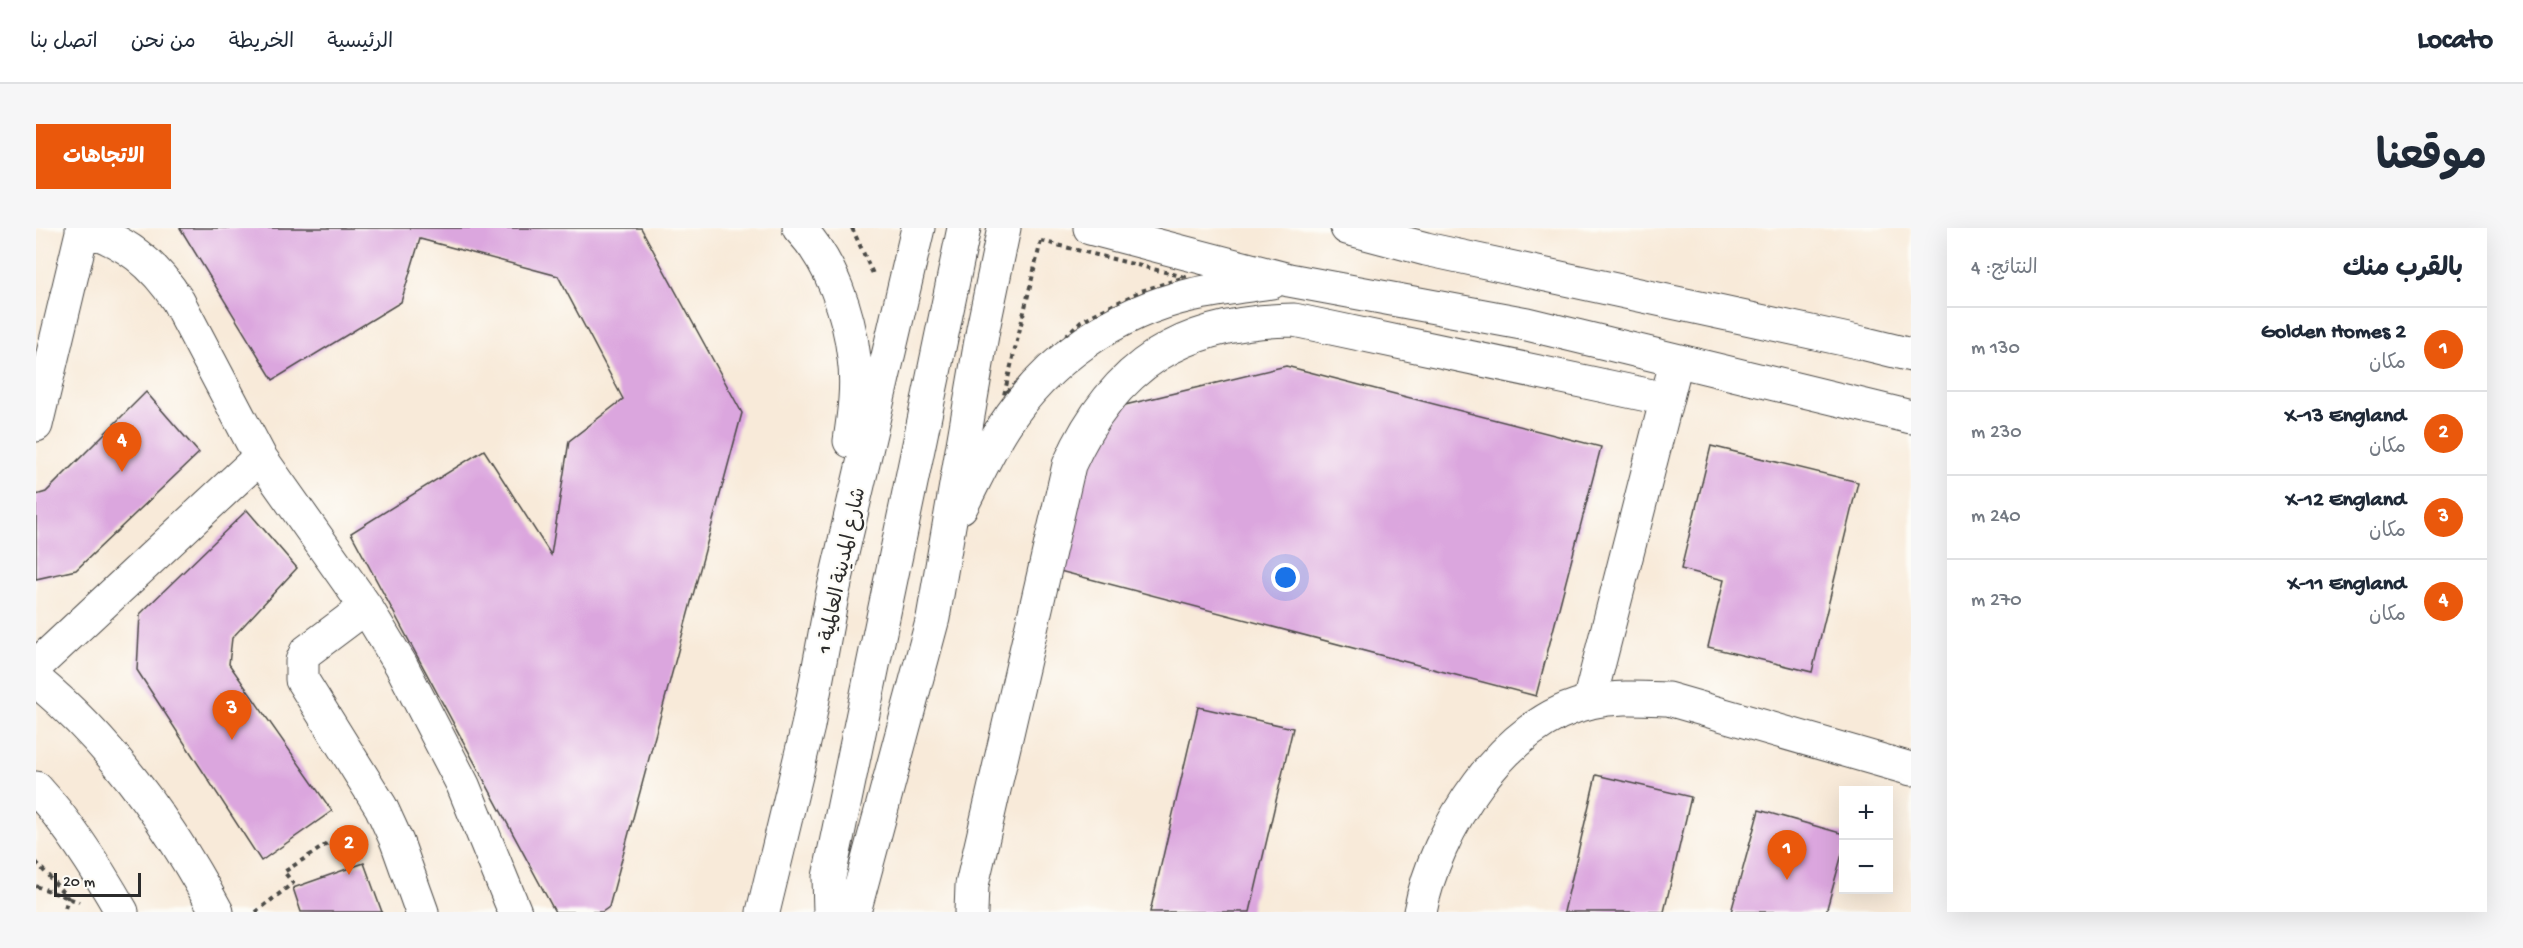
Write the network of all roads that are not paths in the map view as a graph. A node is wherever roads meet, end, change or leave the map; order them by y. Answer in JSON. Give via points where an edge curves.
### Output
{"nodes":[{"id":1,"x":82,"y":228,"type":"edge"},
{"id":2,"x":799,"y":228,"type":"edge"},
{"id":3,"x":918,"y":228,"type":"edge"},
{"id":4,"x":964,"y":228,"type":"edge"},
{"id":5,"x":1004,"y":228,"type":"edge"},
{"id":6,"x":1090,"y":228,"type":"edge"},
{"id":7,"x":1347,"y":228,"type":"edge"},
{"id":8,"x":1385,"y":228,"type":"edge"},
{"id":9,"x":1426,"y":249,"type":"junction"},
{"id":10,"x":1289,"y":280,"type":"junction"},
{"id":11,"x":1911,"y":355,"type":"edge"},
{"id":12,"x":1676,"y":360,"type":"junction"},
{"id":13,"x":1666,"y":399,"type":"junction"},
{"id":14,"x":1911,"y":417,"type":"edge"},
{"id":15,"x":36,"y":425,"type":"edge"},
{"id":16,"x":260,"y":458,"type":"junction"},
{"id":17,"x":947,"y":532,"type":"junction"},
{"id":18,"x":832,"y":596,"type":"junction"},
{"id":19,"x":366,"y":607,"type":"junction"},
{"id":20,"x":39,"y":684,"type":"edge"},
{"id":21,"x":1589,"y":702,"type":"junction"},
{"id":22,"x":1911,"y":769,"type":"edge"},
{"id":23,"x":36,"y":788,"type":"edge"},
{"id":24,"x":122,"y":912,"type":"edge"},
{"id":25,"x":217,"y":912,"type":"edge"},
{"id":26,"x":422,"y":912,"type":"edge"},
{"id":27,"x":515,"y":912,"type":"edge"},
{"id":28,"x":763,"y":912,"type":"edge"},
{"id":29,"x":830,"y":912,"type":"edge"},
{"id":30,"x":854,"y":912,"type":"edge"},
{"id":31,"x":971,"y":912,"type":"edge"},
{"id":32,"x":1420,"y":912,"type":"edge"}],
"edges":[{"from":1,"to":15,"type":"street"},
{"from":1,"to":16,"type":"street","via":[[125,245],[164,279]]},
{"from":2,"to":18,"type":"street","via":[[828,271],[845,314],[855,358],[855,404]]},
{"from":3,"to":18,"type":"street","name":"شارع المدينة العالمية 1"},
{"from":4,"to":29,"type":"street","via":[[829,877]]},
{"from":5,"to":17,"type":"street"},
{"from":6,"to":10,"type":"street"},
{"from":7,"to":9,"type":"street"},
{"from":8,"to":9,"type":"street"},
{"from":9,"to":11,"type":"street"},
{"from":10,"to":12,"type":"street","via":[[1527,324]]},
{"from":10,"to":17,"type":"street","via":[[1222,288],[1156,305],[1125,318],[1074,350],[1036,386],[1004,427]]},
{"from":12,"to":13,"type":"street"},
{"from":12,"to":14,"type":"street"},
{"from":13,"to":21,"type":"street"},
{"from":13,"to":31,"type":"street","via":[[1294,320],[1232,324],[1178,343],[1153,358],[1124,381],[1094,416],[1068,465],[972,885]]},
{"from":16,"to":19,"type":"street"},
{"from":16,"to":20,"type":"street"},
{"from":17,"to":30,"type":"street","via":[[933,618]]},
{"from":18,"to":28,"type":"street","name":"شارع المدينة العالمية 1","via":[[808,726]]},
{"from":19,"to":26,"type":"street","via":[[306,652],[301,670],[306,688],[381,807]]},
{"from":19,"to":27,"type":"street","via":[[463,785]]},
{"from":20,"to":25,"type":"street","via":[[125,772],[190,863]]},
{"from":21,"to":22,"type":"street","via":[[1668,699]]},
{"from":21,"to":32,"type":"street","via":[[1547,720],[1523,737],[1471,792],[1434,859]]},
{"from":23,"to":24,"type":"street","via":[[87,855]]}]}
